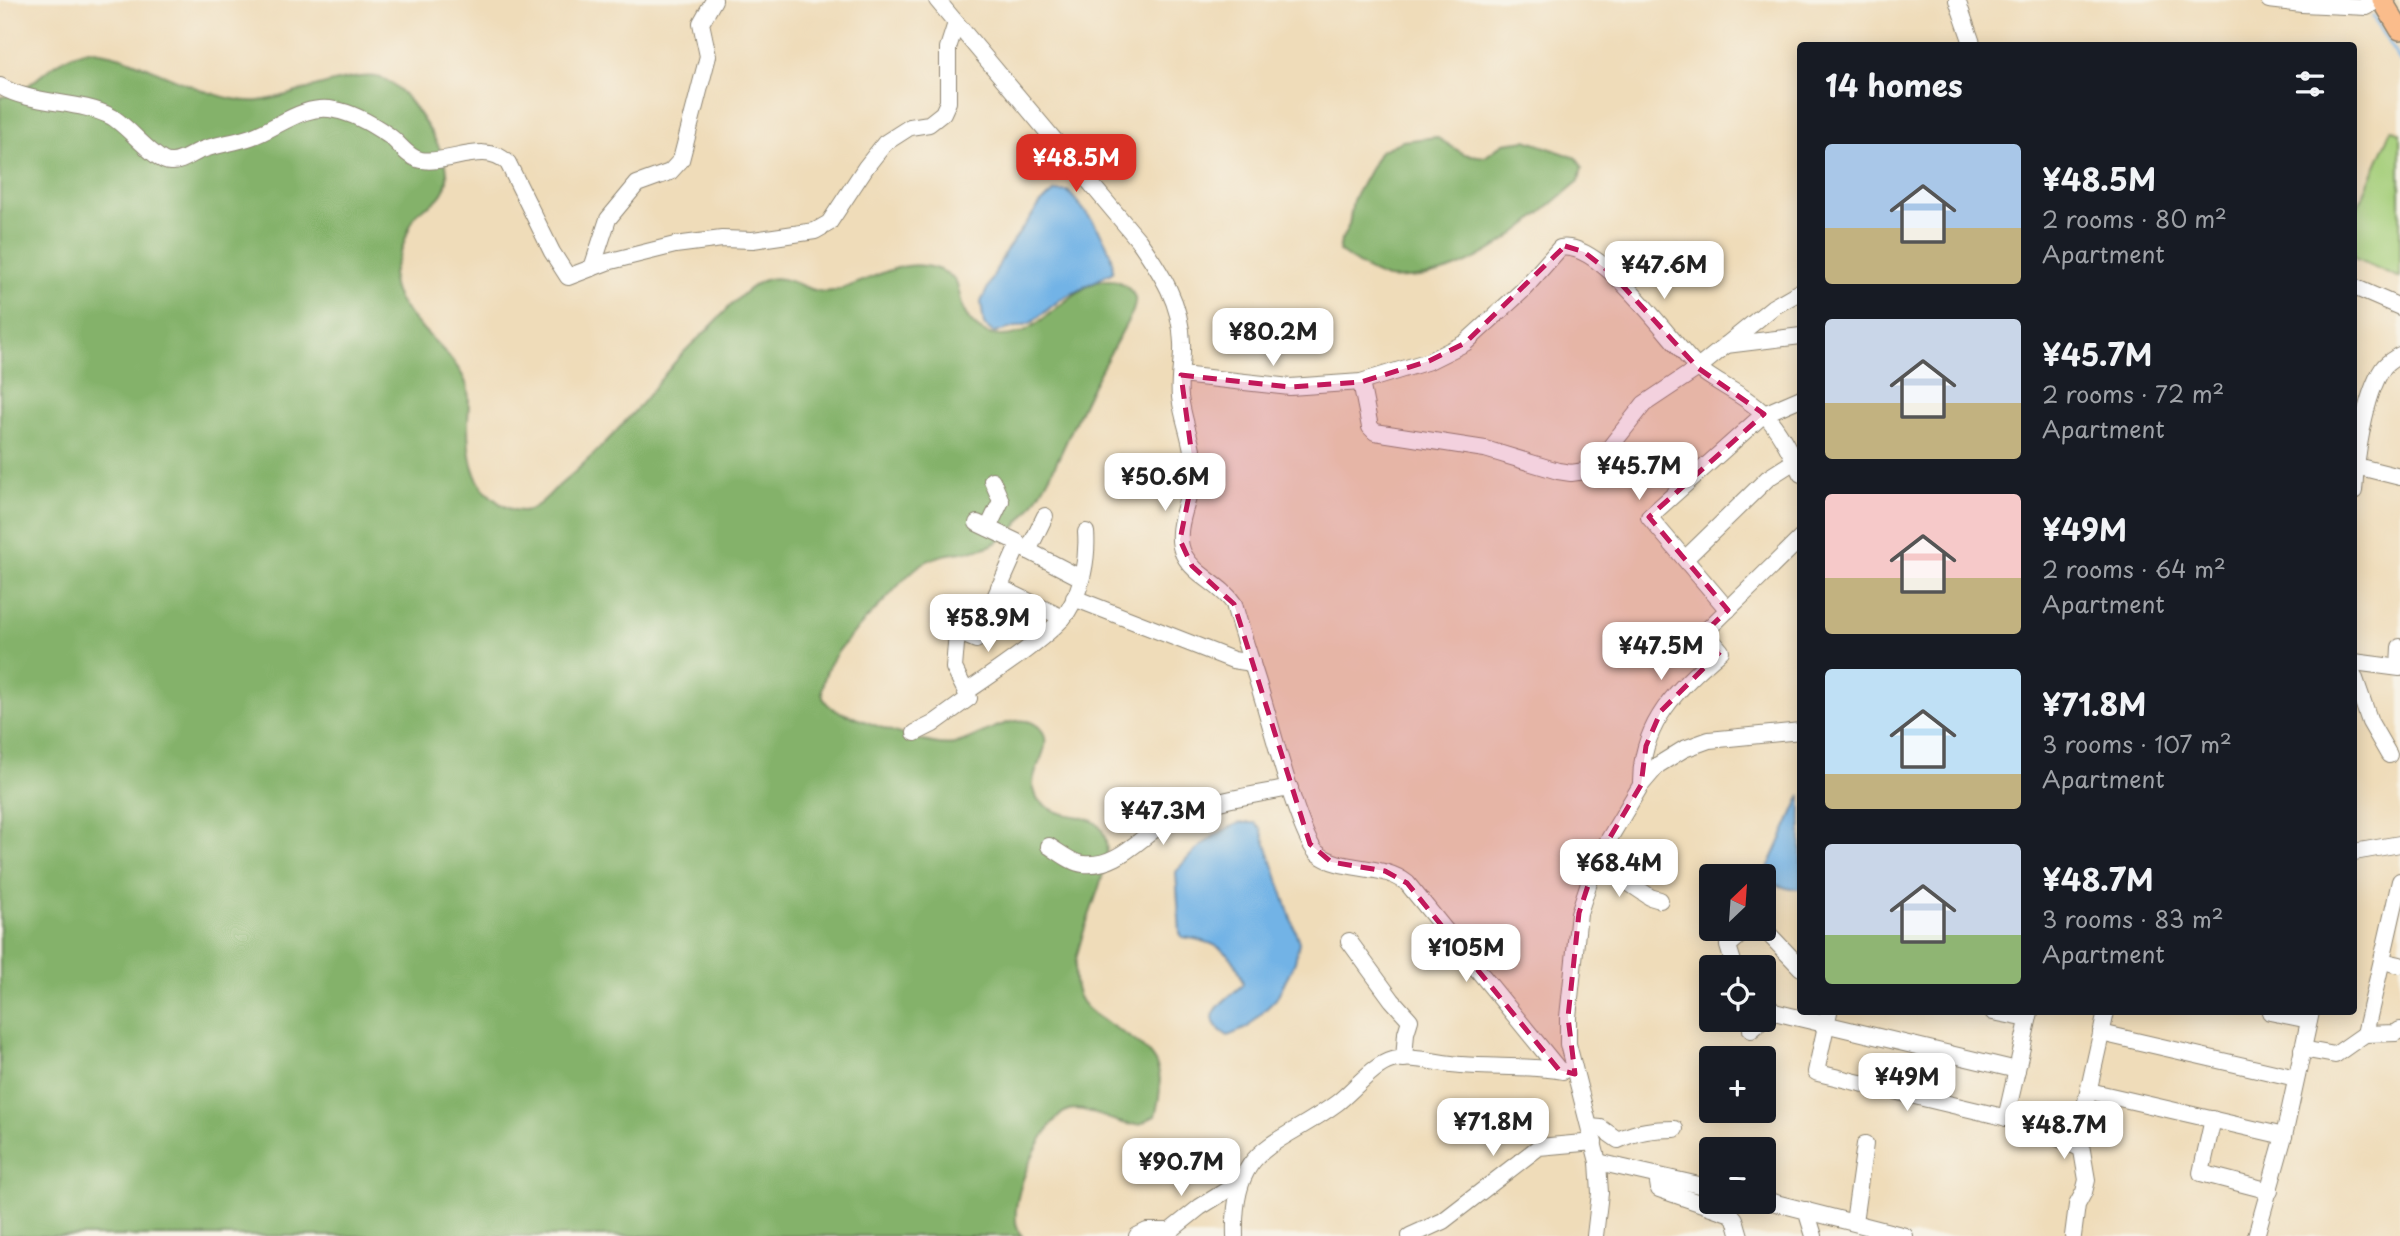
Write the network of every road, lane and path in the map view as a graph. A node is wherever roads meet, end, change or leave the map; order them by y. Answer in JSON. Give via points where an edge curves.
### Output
{"nodes":[{"id":1,"x":714,"y":0,"type":"edge"},
{"id":2,"x":937,"y":0,"type":"edge"},
{"id":3,"x":1957,"y":0,"type":"edge"},
{"id":4,"x":2269,"y":0,"type":"edge"},
{"id":5,"x":2380,"y":0,"type":"edge"},
{"id":6,"x":956,"y":23,"type":"junction"},
{"id":7,"x":2400,"y":30,"type":"edge"},
{"id":8,"x":1972,"y":42,"type":"edge"},
{"id":9,"x":0,"y":86,"type":"edge"},
{"id":10,"x":592,"y":268,"type":"junction"},
{"id":11,"x":2357,"y":288,"type":"edge"},
{"id":12,"x":1797,"y":293,"type":"edge"},
{"id":13,"x":2400,"y":307,"type":"edge"},
{"id":14,"x":1797,"y":336,"type":"edge"},
{"id":15,"x":1726,"y":345,"type":"junction"},
{"id":16,"x":2400,"y":355,"type":"edge"},
{"id":17,"x":1698,"y":368,"type":"junction"},
{"id":18,"x":1181,"y":374,"type":"junction"},
{"id":19,"x":1361,"y":382,"type":"junction"},
{"id":20,"x":1797,"y":400,"type":"edge"},
{"id":21,"x":1764,"y":414,"type":"junction"},
{"id":22,"x":2357,"y":437,"type":"edge"},
{"id":23,"x":1797,"y":462,"type":"edge"},
{"id":24,"x":1797,"y":464,"type":"edge"},
{"id":25,"x":2357,"y":466,"type":"edge"},
{"id":26,"x":2400,"y":477,"type":"edge"},
{"id":27,"x":992,"y":480,"type":"dead end"},
{"id":28,"x":1045,"y":516,"type":"dead end"},
{"id":29,"x":1086,"y":533,"type":"dead end"},
{"id":30,"x":1797,"y":542,"type":"edge"},
{"id":31,"x":1023,"y":549,"type":"junction"},
{"id":32,"x":1685,"y":559,"type":"junction"},
{"id":33,"x":1081,"y":578,"type":"junction"},
{"id":34,"x":999,"y":587,"type":"junction"},
{"id":35,"x":1074,"y":598,"type":"junction"},
{"id":36,"x":1728,"y":610,"type":"junction"},
{"id":37,"x":1063,"y":618,"type":"junction"},
{"id":38,"x":2400,"y":647,"type":"edge"},
{"id":39,"x":2357,"y":662,"type":"edge"},
{"id":40,"x":1252,"y":663,"type":"junction"},
{"id":41,"x":2399,"y":668,"type":"edge"},
{"id":42,"x":2357,"y":685,"type":"edge"},
{"id":43,"x":966,"y":692,"type":"junction"},
{"id":44,"x":1797,"y":731,"type":"edge"},
{"id":45,"x":915,"y":733,"type":"dead end"},
{"id":46,"x":2389,"y":755,"type":"dead end"},
{"id":47,"x":1641,"y":785,"type":"junction"},
{"id":48,"x":1290,"y":788,"type":"junction"},
{"id":49,"x":2400,"y":844,"type":"edge"},
{"id":50,"x":1049,"y":846,"type":"dead end"},
{"id":51,"x":2357,"y":851,"type":"edge"},
{"id":52,"x":1596,"y":861,"type":"junction"},
{"id":53,"x":2400,"y":881,"type":"edge"},
{"id":54,"x":1660,"y":900,"type":"dead end"},
{"id":55,"x":1349,"y":941,"type":"dead end"},
{"id":56,"x":1776,"y":942,"type":"edge"},
{"id":57,"x":2382,"y":961,"type":"junction"},
{"id":58,"x":1797,"y":964,"type":"edge"},
{"id":59,"x":2400,"y":965,"type":"edge"},
{"id":60,"x":2029,"y":1015,"type":"edge"},
{"id":61,"x":2105,"y":1015,"type":"edge"},
{"id":62,"x":2310,"y":1016,"type":"edge"},
{"id":63,"x":1776,"y":1017,"type":"edge"},
{"id":64,"x":1828,"y":1018,"type":"edge"},
{"id":65,"x":2400,"y":1030,"type":"edge"},
{"id":66,"x":2101,"y":1033,"type":"junction"},
{"id":67,"x":2365,"y":1034,"type":"junction"},
{"id":68,"x":2302,"y":1049,"type":"junction"},
{"id":69,"x":1404,"y":1059,"type":"junction"},
{"id":70,"x":2017,"y":1070,"type":"junction"},
{"id":71,"x":1567,"y":1072,"type":"junction"},
{"id":72,"x":2296,"y":1078,"type":"junction"},
{"id":73,"x":2089,"y":1091,"type":"junction"},
{"id":74,"x":2006,"y":1118,"type":"junction"},
{"id":75,"x":2213,"y":1119,"type":"junction"},
{"id":76,"x":1675,"y":1129,"type":"dead end"},
{"id":77,"x":1592,"y":1134,"type":"junction"},
{"id":78,"x":2284,"y":1136,"type":"junction"},
{"id":79,"x":1865,"y":1144,"type":"dead end"},
{"id":80,"x":2080,"y":1148,"type":"junction"},
{"id":81,"x":1598,"y":1162,"type":"junction"},
{"id":82,"x":1657,"y":1176,"type":"junction"},
{"id":83,"x":1240,"y":1182,"type":"junction"},
{"id":84,"x":1699,"y":1185,"type":"edge"},
{"id":85,"x":2270,"y":1191,"type":"junction"},
{"id":86,"x":1776,"y":1203,"type":"edge"},
{"id":87,"x":1806,"y":1210,"type":"junction"},
{"id":88,"x":1854,"y":1222,"type":"junction"},
{"id":89,"x":1137,"y":1236,"type":"edge"},
{"id":90,"x":1235,"y":1236,"type":"edge"},
{"id":91,"x":1410,"y":1236,"type":"edge"},
{"id":92,"x":1595,"y":1236,"type":"edge"},
{"id":93,"x":1740,"y":1236,"type":"edge"},
{"id":94,"x":1814,"y":1236,"type":"edge"},
{"id":95,"x":1905,"y":1236,"type":"edge"},
{"id":96,"x":2073,"y":1236,"type":"edge"},
{"id":97,"x":2256,"y":1236,"type":"edge"}],
"edges":[{"from":1,"to":10,"type":"street","via":[[701,23],[708,56],[681,160],[670,172],[637,184],[629,193],[608,219]]},
{"from":2,"to":6,"type":"street"},
{"from":3,"to":8,"type":"street"},
{"from":4,"to":5,"type":"street","via":[[2367,7]]},
{"from":5,"to":7,"type":"main road"},
{"from":6,"to":10,"type":"street","via":[[948,48],[948,102],[943,113],[885,143],[830,223],[815,230],[753,240],[675,245]]},
{"from":6,"to":18,"type":"street","via":[[1163,275],[1180,316]]},
{"from":9,"to":10,"type":"street","via":[[113,118],[167,162],[252,137],[311,111],[333,109],[360,118],[422,160],[502,157],[568,277]]},
{"from":11,"to":13,"type":"street"},
{"from":12,"to":15,"type":"street"},
{"from":14,"to":15,"type":"street"},
{"from":15,"to":17,"type":"street"},
{"from":16,"to":22,"type":"street","via":[[2388,362],[2378,379]]},
{"from":17,"to":19,"type":"street","via":[[1644,404],[1591,467],[1571,473],[1485,449],[1375,432]]},
{"from":17,"to":19,"type":"street","via":[[1611,273],[1584,252],[1565,246],[1465,343],[1429,361]]},
{"from":17,"to":21,"type":"street"},
{"from":18,"to":19,"type":"street","via":[[1290,387]]},
{"from":18,"to":40,"type":"street","via":[[1180,396],[1194,471],[1180,540],[1183,554],[1234,604]]},
{"from":20,"to":21,"type":"street"},
{"from":21,"to":23,"type":"street"},
{"from":21,"to":32,"type":"street","via":[[1650,517]]},
{"from":24,"to":32,"type":"street","via":[[1768,478]]},
{"from":25,"to":26,"type":"street"},
{"from":27,"to":31,"type":"street","via":[[1001,501],[983,526]]},
{"from":28,"to":31,"type":"street"},
{"from":29,"to":33,"type":"street"},
{"from":30,"to":36,"type":"street"},
{"from":31,"to":33,"type":"street"},
{"from":31,"to":34,"type":"street"},
{"from":32,"to":36,"type":"street"},
{"from":33,"to":35,"type":"street"},
{"from":34,"to":37,"type":"street"},
{"from":34,"to":43,"type":"street","via":[[975,640],[957,632],[954,668]]},
{"from":35,"to":37,"type":"street"},
{"from":35,"to":40,"type":"street","via":[[1233,660]]},
{"from":36,"to":47,"type":"street","via":[[1705,632],[1721,651],[1682,685],[1661,711],[1646,746]]},
{"from":37,"to":43,"type":"street"},
{"from":38,"to":41,"type":"street"},
{"from":39,"to":41,"type":"street"},
{"from":40,"to":48,"type":"street"},
{"from":42,"to":46,"type":"street","via":[[2370,722]]},
{"from":43,"to":45,"type":"street","via":[[969,698],[953,712]]},
{"from":44,"to":47,"type":"street","via":[[1709,740],[1658,765]]},
{"from":47,"to":52,"type":"street"},
{"from":48,"to":50,"type":"street","via":[[1217,802],[1169,821],[1119,856],[1104,861],[1083,864]]},
{"from":48,"to":71,"type":"street","via":[[1317,853],[1331,862],[1385,870],[1407,883]]},
{"from":49,"to":51,"type":"street"},
{"from":52,"to":54,"type":"street"},
{"from":52,"to":71,"type":"street","via":[[1579,913]]},
{"from":53,"to":57,"type":"street"},
{"from":55,"to":69,"type":"street","via":[[1410,1020]]},
{"from":56,"to":58,"type":"street"},
{"from":57,"to":59,"type":"street"},
{"from":57,"to":67,"type":"street"},
{"from":60,"to":70,"type":"street"},
{"from":61,"to":66,"type":"street"},
{"from":62,"to":68,"type":"street"},
{"from":63,"to":64,"type":"street"},
{"from":64,"to":70,"type":"street"},
{"from":64,"to":74,"type":"street","via":[[1816,1072]]},
{"from":65,"to":67,"type":"street"},
{"from":66,"to":72,"type":"street"},
{"from":66,"to":73,"type":"street"},
{"from":67,"to":68,"type":"street","via":[[2335,1055]]},
{"from":68,"to":72,"type":"street"},
{"from":69,"to":71,"type":"street"},
{"from":69,"to":83,"type":"street","via":[[1384,1063],[1337,1103],[1263,1149]]},
{"from":70,"to":74,"type":"street"},
{"from":71,"to":77,"type":"street"},
{"from":72,"to":78,"type":"street"},
{"from":73,"to":75,"type":"street"},
{"from":73,"to":80,"type":"street"},
{"from":74,"to":80,"type":"street"},
{"from":75,"to":78,"type":"street"},
{"from":75,"to":85,"type":"street","via":[[2201,1173]]},
{"from":76,"to":77,"type":"street","via":[[1651,1129],[1618,1140],[1601,1128]]},
{"from":77,"to":81,"type":"street"},
{"from":77,"to":91,"type":"street","via":[[1539,1147],[1443,1221]]},
{"from":78,"to":85,"type":"street"},
{"from":79,"to":88,"type":"street"},
{"from":80,"to":96,"type":"street","via":[[2087,1180]]},
{"from":81,"to":82,"type":"street"},
{"from":81,"to":92,"type":"street"},
{"from":82,"to":84,"type":"street"},
{"from":82,"to":93,"type":"street","via":[[1659,1189],[1731,1214]]},
{"from":83,"to":89,"type":"street","via":[[1170,1231]]},
{"from":83,"to":90,"type":"street"},
{"from":85,"to":97,"type":"street"},
{"from":86,"to":87,"type":"street"},
{"from":87,"to":88,"type":"street"},
{"from":87,"to":94,"type":"street"},
{"from":88,"to":95,"type":"street"}]}
